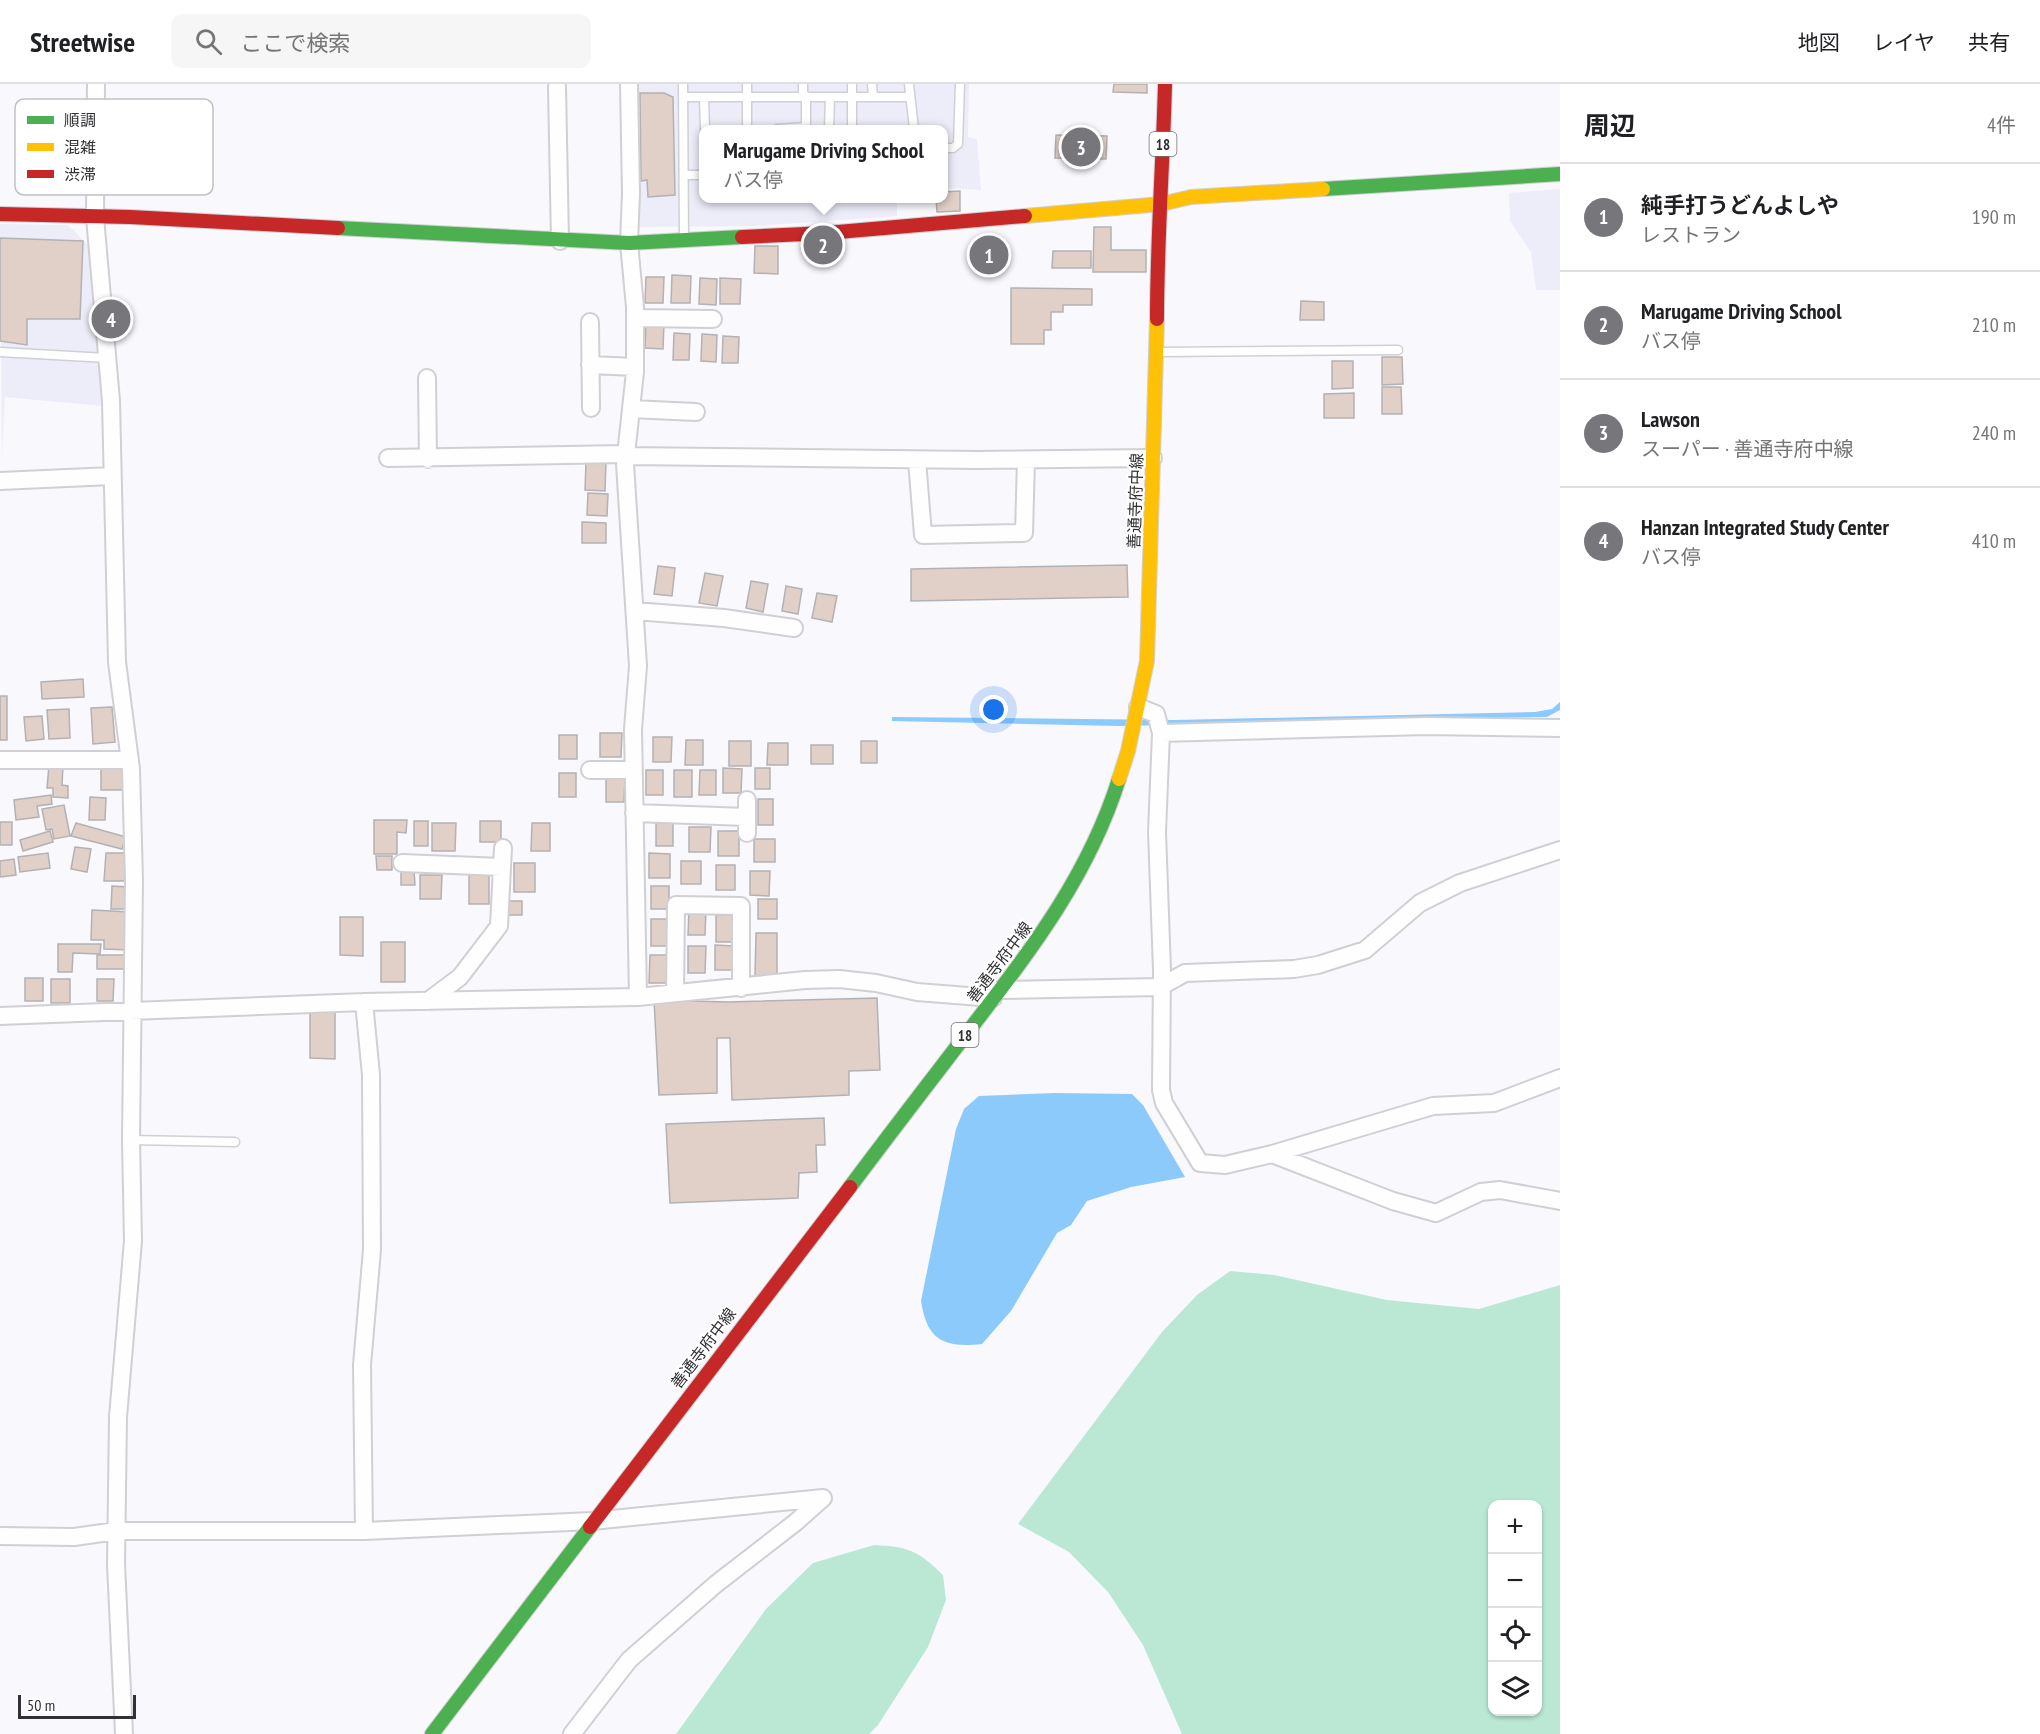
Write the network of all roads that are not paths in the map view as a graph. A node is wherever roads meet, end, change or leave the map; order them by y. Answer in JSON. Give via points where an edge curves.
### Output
{"nodes":[{"id":1,"x":96,"y":84,"type":"edge"},
{"id":2,"x":629,"y":84,"type":"edge"},
{"id":3,"x":683,"y":84,"type":"edge"},
{"id":4,"x":747,"y":84,"type":"edge"},
{"id":5,"x":803,"y":84,"type":"edge"},
{"id":6,"x":852,"y":84,"type":"edge"},
{"id":7,"x":873,"y":84,"type":"edge"},
{"id":8,"x":909,"y":84,"type":"edge"},
{"id":9,"x":960,"y":84,"type":"edge"},
{"id":10,"x":1165,"y":84,"type":"edge"},
{"id":11,"x":557,"y":87,"type":"dead end"},
{"id":12,"x":746,"y":96,"type":"junction"},
{"id":13,"x":804,"y":96,"type":"junction"},
{"id":14,"x":683,"y":97,"type":"junction"},
{"id":15,"x":704,"y":97,"type":"junction"},
{"id":16,"x":830,"y":97,"type":"junction"},
{"id":17,"x":852,"y":97,"type":"junction"},
{"id":18,"x":873,"y":97,"type":"junction"},
{"id":19,"x":910,"y":97,"type":"junction"},
{"id":20,"x":96,"y":99,"type":"edge"},
{"id":21,"x":705,"y":125,"type":"edge"},
{"id":22,"x":747,"y":125,"type":"edge"},
{"id":23,"x":806,"y":125,"type":"edge"},
{"id":24,"x":829,"y":125,"type":"edge"},
{"id":25,"x":852,"y":125,"type":"edge"},
{"id":26,"x":914,"y":125,"type":"edge"},
{"id":27,"x":948,"y":148,"type":"edge"},
{"id":28,"x":1560,"y":174,"type":"edge"},
{"id":29,"x":684,"y":175,"type":"junction"},
{"id":30,"x":699,"y":175,"type":"edge"},
{"id":31,"x":95,"y":195,"type":"edge"},
{"id":32,"x":1161,"y":204,"type":"junction"},
{"id":33,"x":0,"y":214,"type":"edge"},
{"id":34,"x":95,"y":217,"type":"junction"},
{"id":35,"x":684,"y":239,"type":"junction"},
{"id":36,"x":560,"y":241,"type":"junction"},
{"id":37,"x":629,"y":243,"type":"junction"},
{"id":38,"x":635,"y":318,"type":"junction"},
{"id":39,"x":713,"y":319,"type":"dead end"},
{"id":40,"x":590,"y":322,"type":"dead end"},
{"id":41,"x":1398,"y":350,"type":"dead end"},
{"id":42,"x":0,"y":352,"type":"edge"},
{"id":43,"x":1157,"y":352,"type":"junction"},
{"id":44,"x":107,"y":358,"type":"junction"},
{"id":45,"x":591,"y":365,"type":"junction"},
{"id":46,"x":635,"y":367,"type":"junction"},
{"id":47,"x":427,"y":378,"type":"dead end"},
{"id":48,"x":591,"y":408,"type":"dead end"},
{"id":49,"x":631,"y":409,"type":"junction"},
{"id":50,"x":696,"y":412,"type":"dead end"},
{"id":51,"x":626,"y":455,"type":"junction"},
{"id":52,"x":388,"y":458,"type":"dead end"},
{"id":53,"x":1153,"y":458,"type":"junction"},
{"id":54,"x":428,"y":459,"type":"junction"},
{"id":55,"x":917,"y":460,"type":"junction"},
{"id":56,"x":1026,"y":460,"type":"junction"},
{"id":57,"x":112,"y":476,"type":"junction"},
{"id":58,"x":0,"y":481,"type":"edge"},
{"id":59,"x":635,"y":611,"type":"junction"},
{"id":60,"x":794,"y":628,"type":"dead end"},
{"id":61,"x":1138,"y":707,"type":"junction"},
{"id":62,"x":1560,"y":728,"type":"edge"},
{"id":63,"x":1161,"y":733,"type":"junction"},
{"id":64,"x":0,"y":760,"type":"edge"},
{"id":65,"x":130,"y":760,"type":"junction"},
{"id":66,"x":590,"y":770,"type":"dead end"},
{"id":67,"x":633,"y":770,"type":"junction"},
{"id":68,"x":634,"y":813,"type":"junction"},
{"id":69,"x":747,"y":816,"type":"dead end"},
{"id":70,"x":503,"y":848,"type":"dead end"},
{"id":71,"x":1560,"y":850,"type":"edge"},
{"id":72,"x":402,"y":863,"type":"dead end"},
{"id":73,"x":502,"y":867,"type":"junction"},
{"id":74,"x":1160,"y":987,"type":"junction"},
{"id":75,"x":741,"y":988,"type":"junction"},
{"id":76,"x":675,"y":993,"type":"junction"},
{"id":77,"x":996,"y":994,"type":"junction"},
{"id":78,"x":638,"y":997,"type":"junction"},
{"id":79,"x":428,"y":1000,"type":"junction"},
{"id":80,"x":364,"y":1002,"type":"junction"},
{"id":81,"x":133,"y":1012,"type":"junction"},
{"id":82,"x":0,"y":1016,"type":"edge"},
{"id":83,"x":1560,"y":1078,"type":"edge"},
{"id":84,"x":130,"y":1140,"type":"junction"},
{"id":85,"x":235,"y":1142,"type":"dead end"},
{"id":86,"x":1272,"y":1154,"type":"junction"},
{"id":87,"x":1560,"y":1201,"type":"edge"},
{"id":88,"x":592,"y":1521,"type":"junction"},
{"id":89,"x":116,"y":1531,"type":"junction"},
{"id":90,"x":364,"y":1531,"type":"junction"},
{"id":91,"x":0,"y":1536,"type":"edge"},
{"id":92,"x":124,"y":1734,"type":"edge"},
{"id":93,"x":432,"y":1734,"type":"edge"},
{"id":94,"x":572,"y":1734,"type":"edge"}],
"edges":[{"from":1,"to":20,"type":"street"},
{"from":2,"to":37,"type":"street"},
{"from":3,"to":14,"type":"lane"},
{"from":4,"to":12,"type":"lane"},
{"from":5,"to":13,"type":"lane"},
{"from":6,"to":17,"type":"lane"},
{"from":7,"to":18,"type":"lane"},
{"from":8,"to":19,"type":"lane"},
{"from":9,"to":27,"type":"lane","via":[[958,144]]},
{"from":10,"to":32,"type":"main road","name":"善通寺府中線","number":"18"},
{"from":11,"to":36,"type":"street"},
{"from":12,"to":13,"type":"lane"},
{"from":12,"to":15,"type":"lane"},
{"from":12,"to":22,"type":"lane"},
{"from":13,"to":16,"type":"lane"},
{"from":13,"to":23,"type":"lane"},
{"from":14,"to":15,"type":"lane"},
{"from":14,"to":29,"type":"lane"},
{"from":15,"to":21,"type":"lane"},
{"from":16,"to":17,"type":"lane"},
{"from":16,"to":24,"type":"lane"},
{"from":17,"to":18,"type":"lane"},
{"from":17,"to":25,"type":"lane"},
{"from":18,"to":19,"type":"lane"},
{"from":19,"to":26,"type":"lane"},
{"from":28,"to":32,"type":"main road","via":[[1203,196]]},
{"from":29,"to":30,"type":"lane"},
{"from":29,"to":35,"type":"lane"},
{"from":31,"to":34,"type":"street"},
{"from":32,"to":35,"type":"main road","via":[[826,233]]},
{"from":32,"to":43,"type":"main road","name":"善通寺府中線","number":"18"},
{"from":33,"to":34,"type":"main road"},
{"from":34,"to":36,"type":"main road"},
{"from":34,"to":44,"type":"street"},
{"from":35,"to":37,"type":"main road"},
{"from":36,"to":37,"type":"main road"},
{"from":37,"to":38,"type":"street"},
{"from":38,"to":39,"type":"street"},
{"from":38,"to":46,"type":"street"},
{"from":40,"to":45,"type":"street"},
{"from":41,"to":43,"type":"lane"},
{"from":42,"to":44,"type":"lane"},
{"from":43,"to":53,"type":"main road","name":"善通寺府中線","number":"18"},
{"from":44,"to":57,"type":"street"},
{"from":45,"to":46,"type":"street"},
{"from":45,"to":48,"type":"street"},
{"from":46,"to":49,"type":"street"},
{"from":47,"to":54,"type":"street"},
{"from":49,"to":50,"type":"street"},
{"from":49,"to":51,"type":"street"},
{"from":51,"to":54,"type":"street"},
{"from":51,"to":55,"type":"street"},
{"from":51,"to":59,"type":"street"},
{"from":52,"to":54,"type":"street"},
{"from":53,"to":56,"type":"street"},
{"from":53,"to":61,"type":"main road","name":"善通寺府中線","number":"18","via":[[1146,661]]},
{"from":55,"to":56,"type":"street"},
{"from":55,"to":56,"type":"street","via":[[923,535],[1024,533]]},
{"from":57,"to":58,"type":"street"},
{"from":57,"to":65,"type":"street","via":[[117,662]]},
{"from":59,"to":60,"type":"street"},
{"from":59,"to":67,"type":"street","via":[[638,666]]},
{"from":61,"to":63,"type":"street","via":[[1156,714]]},
{"from":61,"to":77,"type":"main road","name":"善通寺府中線","number":"18","via":[[1107,817],[1093,847],[1058,910]]},
{"from":62,"to":63,"type":"street","via":[[1426,726]]},
{"from":63,"to":74,"type":"street","via":[[1156,832]]},
{"from":64,"to":65,"type":"street"},
{"from":65,"to":81,"type":"street"},
{"from":66,"to":67,"type":"street"},
{"from":67,"to":68,"type":"street"},
{"from":68,"to":69,"type":"street"},
{"from":68,"to":78,"type":"street"},
{"from":70,"to":73,"type":"street"},
{"from":71,"to":74,"type":"street","via":[[1460,883],[1420,903],[1365,950],[1294,969],[1185,973]]},
{"from":72,"to":73,"type":"street"},
{"from":73,"to":79,"type":"street","via":[[499,926],[459,977]]},
{"from":74,"to":77,"type":"street"},
{"from":74,"to":86,"type":"street","via":[[1164,1103],[1200,1163],[1225,1165]]},
{"from":75,"to":76,"type":"street"},
{"from":75,"to":76,"type":"street","via":[[741,906],[676,905]]},
{"from":75,"to":77,"type":"street","via":[[839,979],[917,992]]},
{"from":76,"to":78,"type":"street"},
{"from":77,"to":88,"type":"main road","name":"善通寺府中線","number":"18"},
{"from":78,"to":79,"type":"street"},
{"from":79,"to":80,"type":"street"},
{"from":80,"to":81,"type":"street"},
{"from":80,"to":90,"type":"street","via":[[371,1075],[372,1227],[362,1365]]},
{"from":81,"to":82,"type":"street"},
{"from":81,"to":84,"type":"street"},
{"from":83,"to":86,"type":"street","via":[[1494,1103],[1433,1106]]},
{"from":84,"to":85,"type":"lane"},
{"from":84,"to":89,"type":"street","via":[[133,1240],[118,1417]]},
{"from":86,"to":87,"type":"street","via":[[1393,1201],[1436,1213],[1481,1192],[1500,1190]]},
{"from":88,"to":90,"type":"street"},
{"from":88,"to":93,"type":"main road","name":"善通寺府中線","number":"18"},
{"from":88,"to":94,"type":"street","via":[[823,1498],[629,1660]]},
{"from":89,"to":90,"type":"street"},
{"from":89,"to":91,"type":"street","via":[[74,1537]]},
{"from":89,"to":92,"type":"street"}]}
